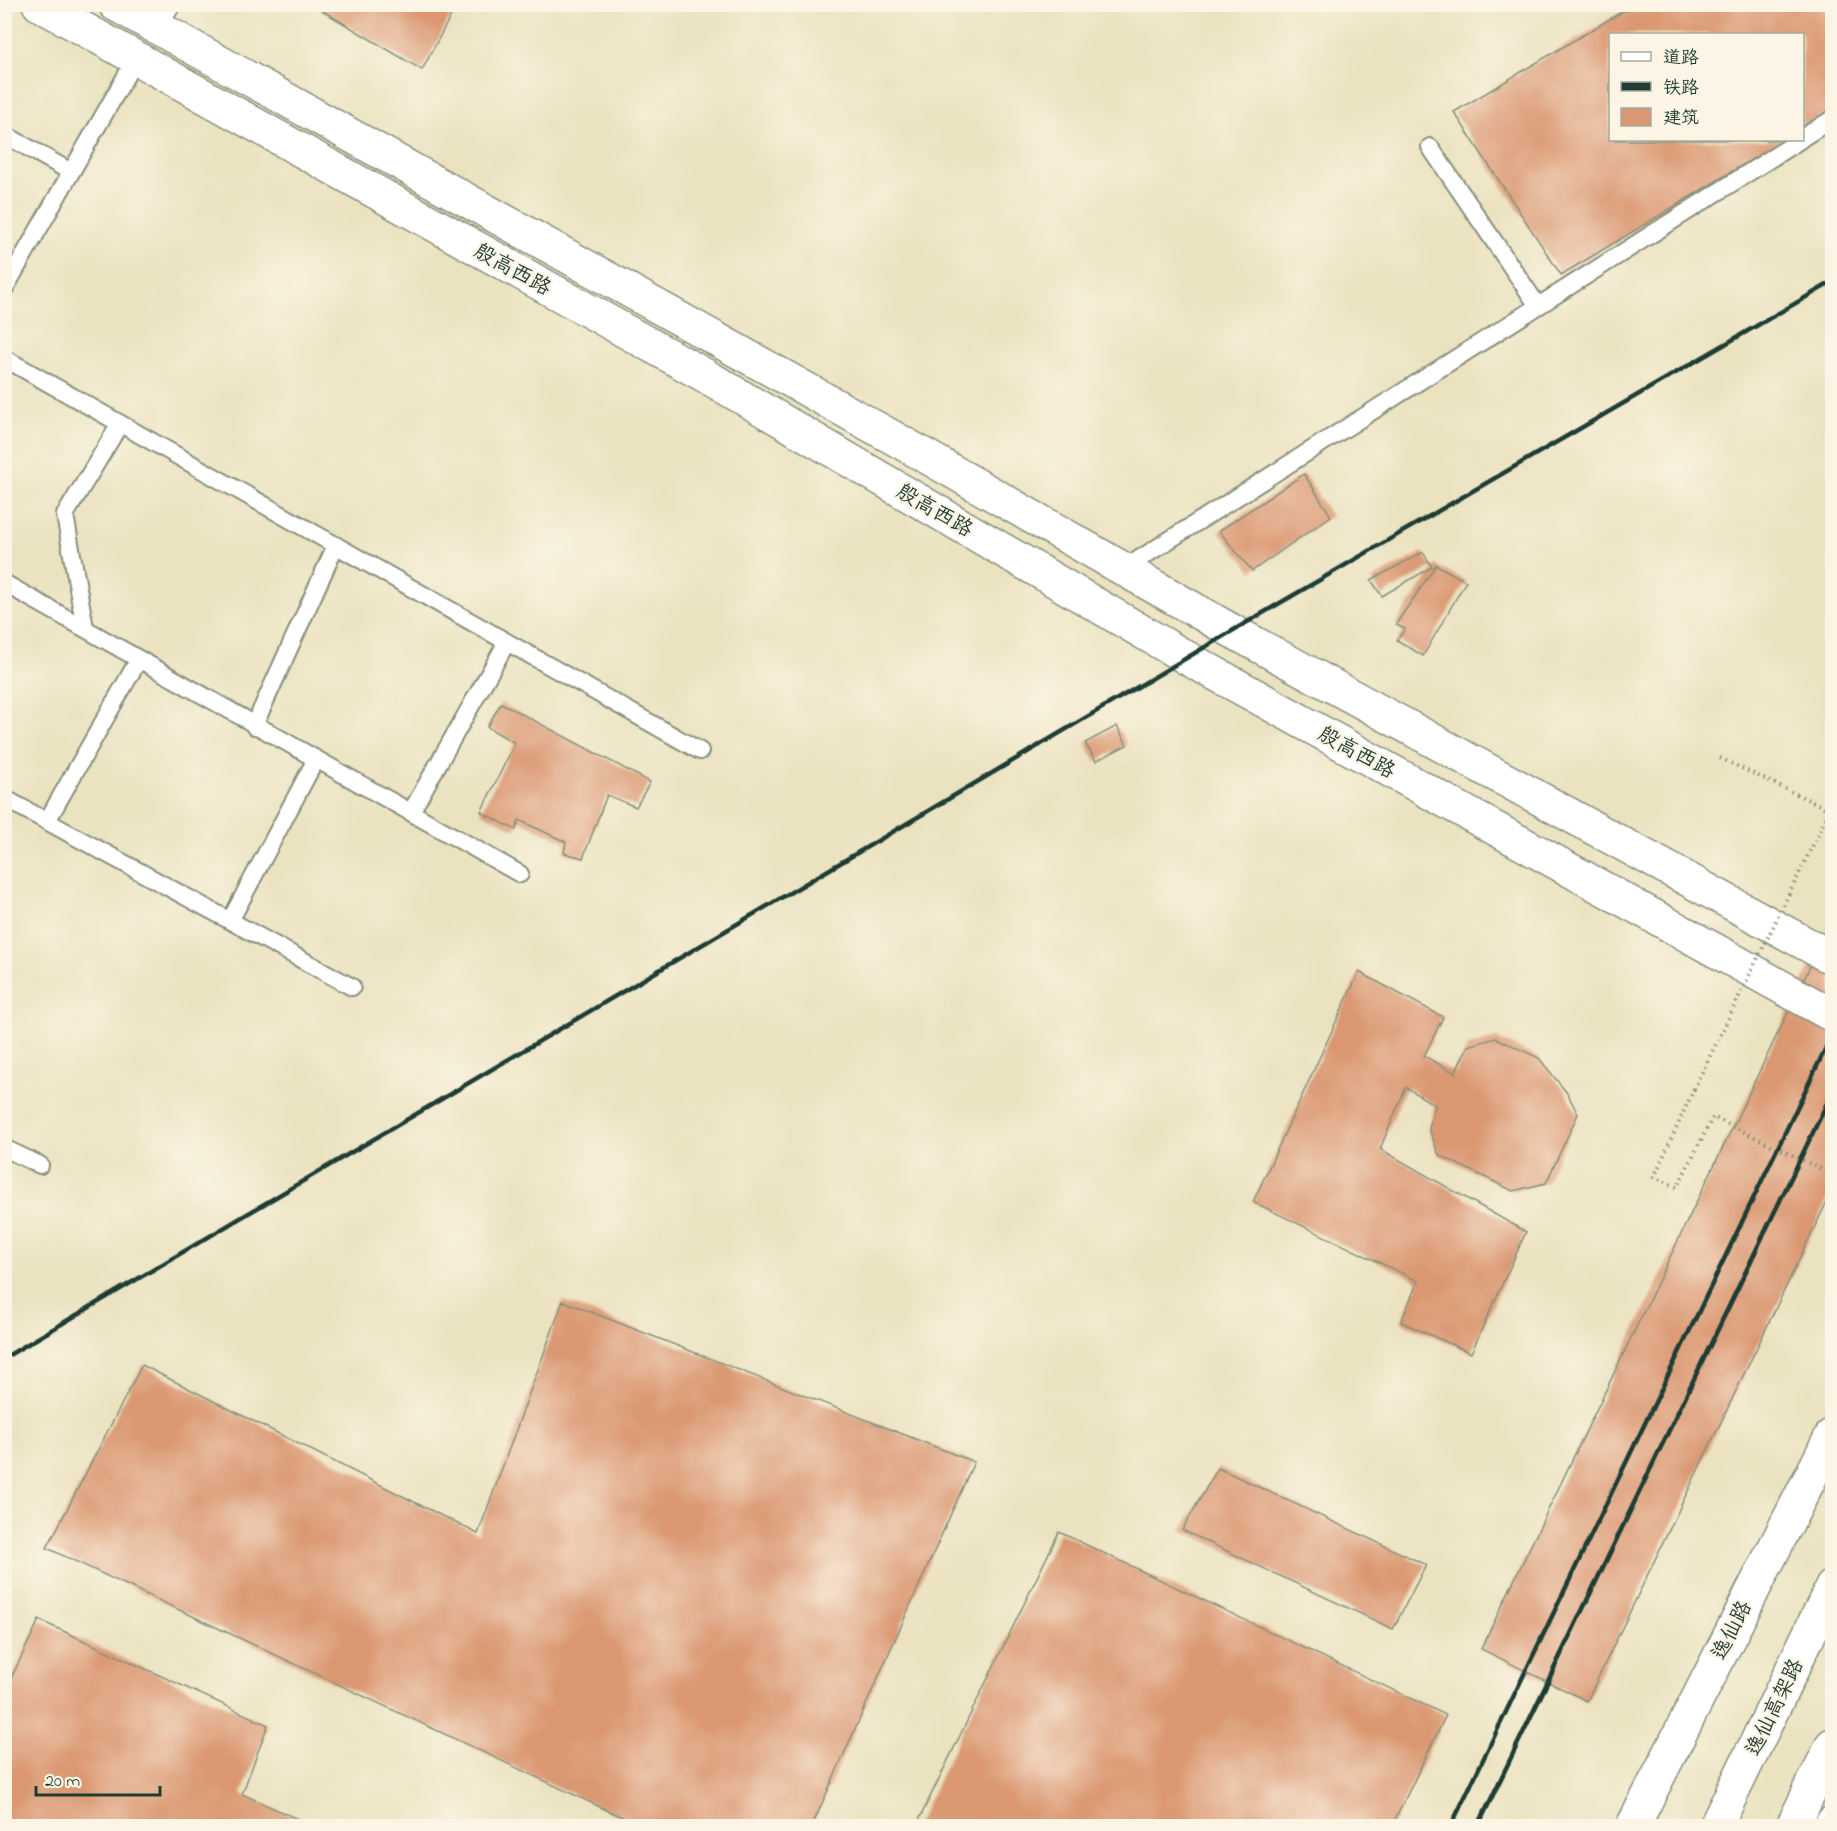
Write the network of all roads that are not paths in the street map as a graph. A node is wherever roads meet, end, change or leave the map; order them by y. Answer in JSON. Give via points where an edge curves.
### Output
{"nodes":[{"id":1,"x":39,"y":4,"type":"edge"},
{"id":2,"x":115,"y":4,"type":"edge"},
{"id":3,"x":165,"y":17,"type":"edge"},
{"id":4,"x":135,"y":60,"type":"junction"},
{"id":5,"x":1833,"y":119,"type":"edge"},
{"id":6,"x":4,"y":134,"type":"edge"},
{"id":7,"x":1804,"y":137,"type":"edge"},
{"id":8,"x":1798,"y":141,"type":"edge"},
{"id":9,"x":1430,"y":147,"type":"dead end"},
{"id":10,"x":71,"y":172,"type":"junction"},
{"id":11,"x":4,"y":290,"type":"edge"},
{"id":12,"x":1538,"y":306,"type":"junction"},
{"id":13,"x":4,"y":358,"type":"edge"},
{"id":14,"x":120,"y":424,"type":"junction"},
{"id":15,"x":336,"y":545,"type":"junction"},
{"id":16,"x":1125,"y":568,"type":"junction"},
{"id":17,"x":4,"y":583,"type":"edge"},
{"id":18,"x":84,"y":628,"type":"junction"},
{"id":19,"x":507,"y":642,"type":"junction"},
{"id":20,"x":139,"y":659,"type":"junction"},
{"id":21,"x":254,"y":726,"type":"junction"},
{"id":22,"x":700,"y":751,"type":"dead end"},
{"id":23,"x":315,"y":759,"type":"junction"},
{"id":24,"x":4,"y":798,"type":"edge"},
{"id":25,"x":411,"y":812,"type":"junction"},
{"id":26,"x":47,"y":821,"type":"junction"},
{"id":27,"x":520,"y":874,"type":"dead end"},
{"id":28,"x":230,"y":921,"type":"junction"},
{"id":29,"x":1833,"y":958,"type":"edge"},
{"id":30,"x":352,"y":987,"type":"dead end"},
{"id":31,"x":1833,"y":1015,"type":"edge"},
{"id":32,"x":4,"y":1148,"type":"edge"},
{"id":33,"x":40,"y":1165,"type":"dead end"},
{"id":34,"x":1833,"y":1436,"type":"edge"},
{"id":35,"x":1833,"y":1587,"type":"edge"},
{"id":36,"x":1833,"y":1745,"type":"edge"},
{"id":37,"x":1633,"y":1827,"type":"edge"},
{"id":38,"x":1716,"y":1827,"type":"edge"},
{"id":39,"x":1793,"y":1827,"type":"edge"}],
"edges":[{"from":1,"to":4,"type":"main road","name":"殷高西路"},
{"from":2,"to":3,"type":"main road","name":"殷高西路"},
{"from":3,"to":16,"type":"main road","name":"殷高西路"},
{"from":4,"to":10,"type":"lane"},
{"from":4,"to":31,"type":"main road","name":"殷高西路","via":[[704,375],[1187,658]]},
{"from":5,"to":7,"type":"lane"},
{"from":6,"to":10,"type":"lane"},
{"from":8,"to":12,"type":"lane"},
{"from":9,"to":12,"type":"lane"},
{"from":10,"to":11,"type":"lane"},
{"from":12,"to":16,"type":"lane"},
{"from":13,"to":14,"type":"lane"},
{"from":14,"to":15,"type":"lane"},
{"from":14,"to":18,"type":"lane","via":[[65,515]]},
{"from":15,"to":19,"type":"lane"},
{"from":15,"to":21,"type":"lane"},
{"from":16,"to":29,"type":"main road","name":"殷高西路","via":[[1403,726]]},
{"from":17,"to":18,"type":"lane"},
{"from":18,"to":20,"type":"lane"},
{"from":19,"to":22,"type":"lane"},
{"from":19,"to":25,"type":"lane"},
{"from":20,"to":21,"type":"lane"},
{"from":20,"to":26,"type":"lane"},
{"from":21,"to":23,"type":"lane"},
{"from":23,"to":25,"type":"lane"},
{"from":23,"to":28,"type":"lane"},
{"from":24,"to":26,"type":"lane"},
{"from":25,"to":27,"type":"lane"},
{"from":26,"to":28,"type":"lane"},
{"from":28,"to":30,"type":"lane"},
{"from":32,"to":33,"type":"lane"},
{"from":34,"to":37,"type":"main road","name":"逸仙路"},
{"from":35,"to":38,"type":"main road","name":"逸仙高架路"},
{"from":36,"to":39,"type":"main road"}]}
